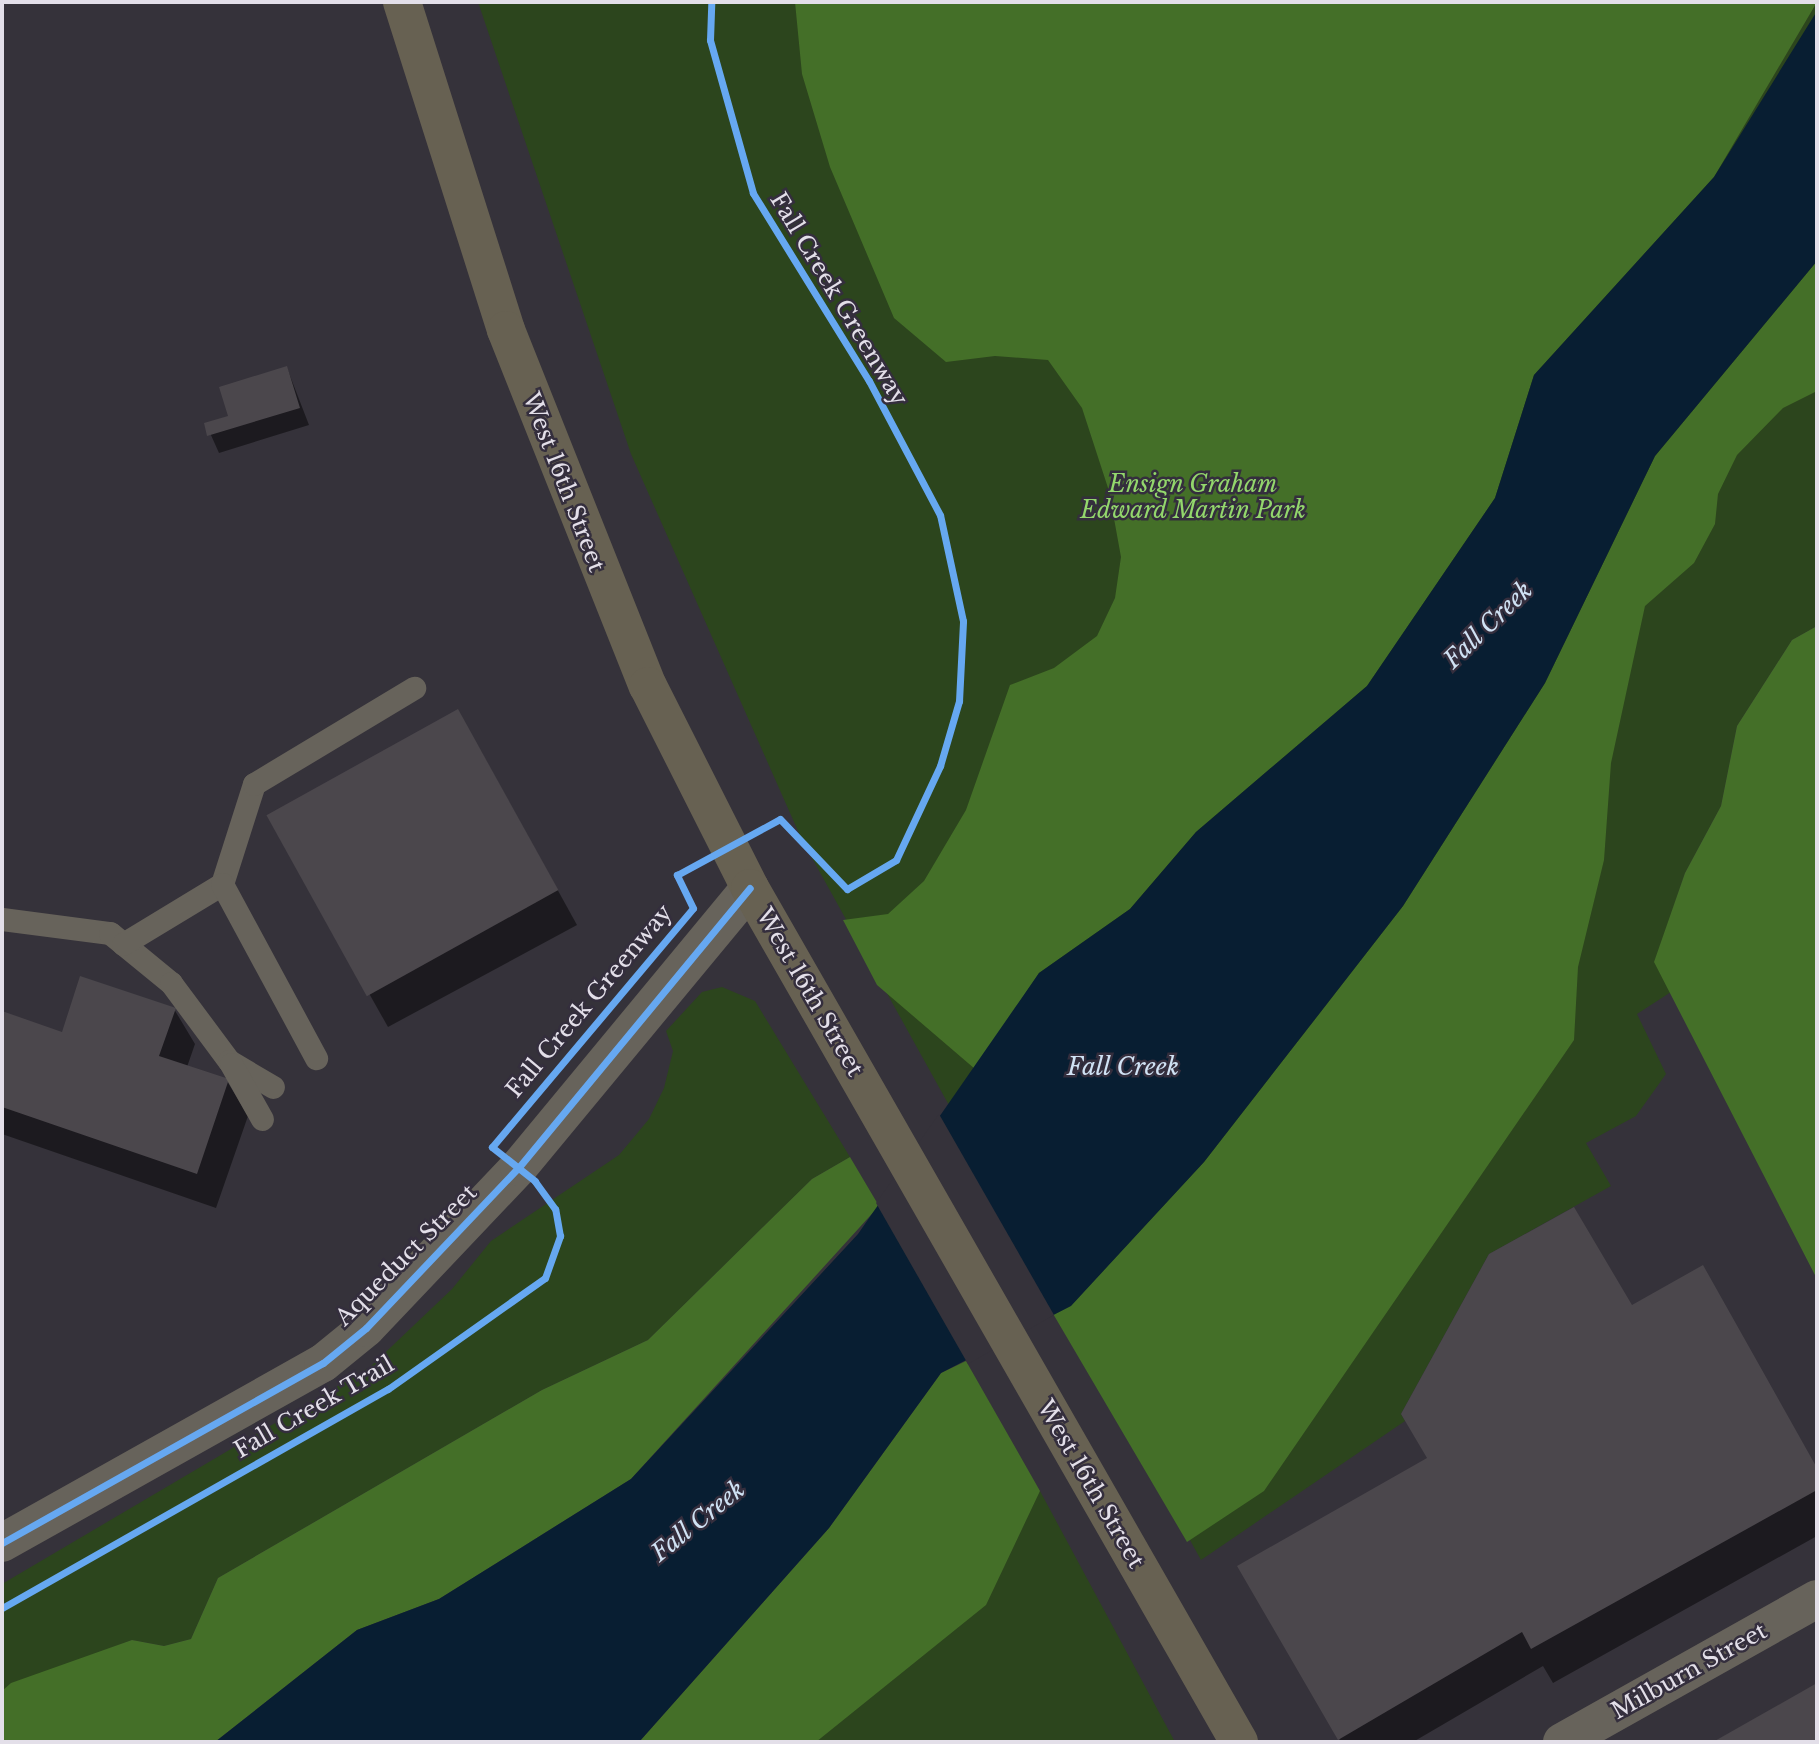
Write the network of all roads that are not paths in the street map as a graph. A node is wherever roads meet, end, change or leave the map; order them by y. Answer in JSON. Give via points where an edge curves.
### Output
{"nodes":[{"id":1,"x":402,"y":2,"type":"edge"},
{"id":2,"x":414,"y":688,"type":"dead end"},
{"id":3,"x":222,"y":884,"type":"junction"},
{"id":4,"x":750,"y":888,"type":"junction"},
{"id":5,"x":2,"y":919,"type":"edge"},
{"id":6,"x":123,"y":944,"type":"junction"},
{"id":7,"x":316,"y":1058,"type":"dead end"},
{"id":8,"x":229,"y":1061,"type":"junction"},
{"id":9,"x":273,"y":1087,"type":"dead end"},
{"id":10,"x":262,"y":1119,"type":"dead end"},
{"id":11,"x":2,"y":1543,"type":"edge"},
{"id":12,"x":1817,"y":1599,"type":"edge"},
{"id":13,"x":1239,"y":1742,"type":"edge"},
{"id":14,"x":1562,"y":1742,"type":"edge"}],
"edges":[{"from":1,"to":4,"type":"main road","name":"West 16th Street","via":[[490,287],[587,544],[648,686]]},
{"from":2,"to":3,"type":"lane","via":[[254,784]]},
{"from":3,"to":6,"type":"lane"},
{"from":3,"to":7,"type":"lane"},
{"from":4,"to":11,"type":"street","name":"Aqueduct Street","via":[[519,1167],[366,1328],[323,1363]]},
{"from":4,"to":13,"type":"main road","name":"West 16th Street"},
{"from":5,"to":6,"type":"lane","via":[[110,933]]},
{"from":6,"to":8,"type":"lane","via":[[171,982]]},
{"from":8,"to":9,"type":"lane"},
{"from":8,"to":10,"type":"lane"},
{"from":12,"to":14,"type":"street","name":"Milburn Street"}]}
